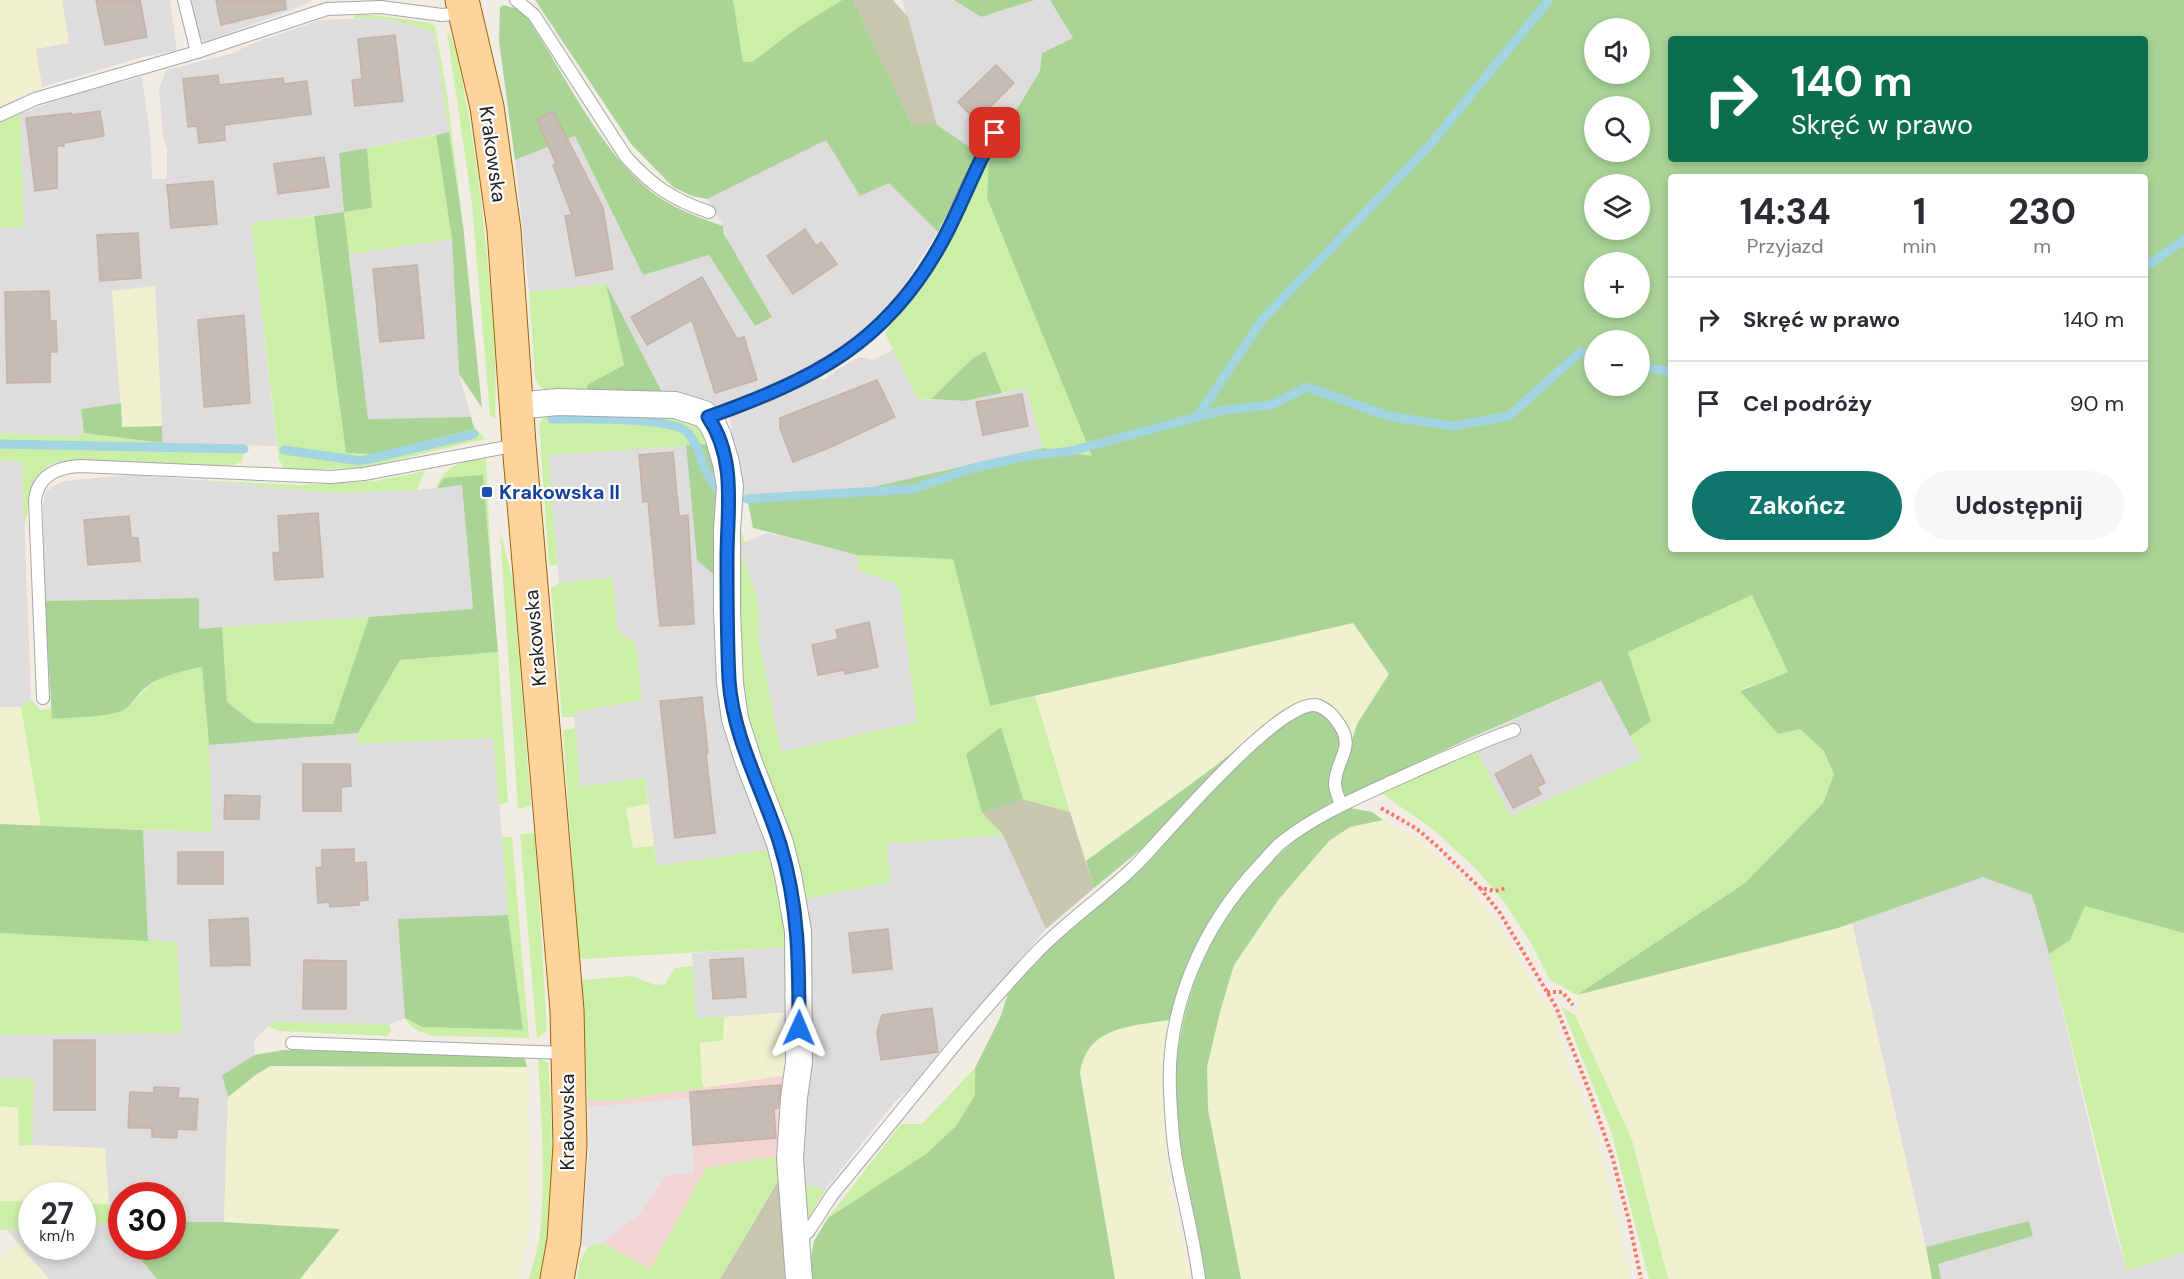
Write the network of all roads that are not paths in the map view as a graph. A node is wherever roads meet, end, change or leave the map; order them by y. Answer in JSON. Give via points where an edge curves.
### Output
{"nodes":[{"id":1,"x":184,"y":0,"type":"edge"},
{"id":2,"x":516,"y":0,"type":"edge"},
{"id":3,"x":463,"y":7,"type":"edge"},
{"id":4,"x":197,"y":52,"type":"junction"},
{"id":5,"x":0,"y":115,"type":"edge"},
{"id":6,"x":1000,"y":122,"type":"dead end"},
{"id":7,"x":709,"y":212,"type":"dead end"},
{"id":8,"x":516,"y":406,"type":"junction"},
{"id":9,"x":708,"y":417,"type":"junction"},
{"id":10,"x":519,"y":444,"type":"junction"},
{"id":11,"x":43,"y":698,"type":"dead end"},
{"id":12,"x":1514,"y":730,"type":"dead end"},
{"id":13,"x":1341,"y":805,"type":"junction"},
{"id":14,"x":292,"y":1043,"type":"dead end"},
{"id":15,"x":567,"y":1053,"type":"junction"},
{"id":16,"x":796,"y":1240,"type":"junction"},
{"id":17,"x":558,"y":1279,"type":"edge"},
{"id":18,"x":799,"y":1279,"type":"edge"},
{"id":19,"x":1199,"y":1279,"type":"edge"}],
"edges":[{"from":1,"to":4,"type":"lane"},
{"from":2,"to":7,"type":"lane","via":[[534,15],[626,157],[642,175],[660,190]]},
{"from":3,"to":4,"type":"lane","via":[[442,15],[381,7],[327,9]]},
{"from":3,"to":8,"type":"main road","name":"Krakowska","via":[[493,143],[504,230]]},
{"from":4,"to":5,"type":"lane","via":[[35,99]]},
{"from":6,"to":9,"type":"lane","via":[[942,240],[914,285],[877,328],[804,378]]},
{"from":8,"to":9,"type":"street","via":[[558,402],[660,403],[688,408]]},
{"from":8,"to":10,"type":"main road","name":"Krakowska"},
{"from":9,"to":16,"type":"street","via":[[718,436],[730,487],[727,611],[729,683],[735,719],[780,843],[798,931],[799,1062],[790,1159]]},
{"from":10,"to":11,"type":"lane","via":[[331,477],[80,466],[54,472],[40,483],[35,500]]},
{"from":10,"to":15,"type":"main road","name":"Krakowska","via":[[567,1010]]},
{"from":12,"to":13,"type":"lane"},
{"from":13,"to":16,"type":"lane","via":[[1335,781],[1344,757],[1345,732],[1330,712],[1318,705],[1298,708],[1213,780],[1135,866],[1038,951],[832,1195],[808,1232]]},
{"from":13,"to":19,"type":"lane","via":[[1280,843],[1250,875],[1212,929],[1183,991],[1170,1059],[1170,1090],[1175,1156]]},
{"from":14,"to":15,"type":"lane"},
{"from":15,"to":17,"type":"main road","name":"Krakowska","via":[[570,1145]]},
{"from":16,"to":18,"type":"street"}]}
